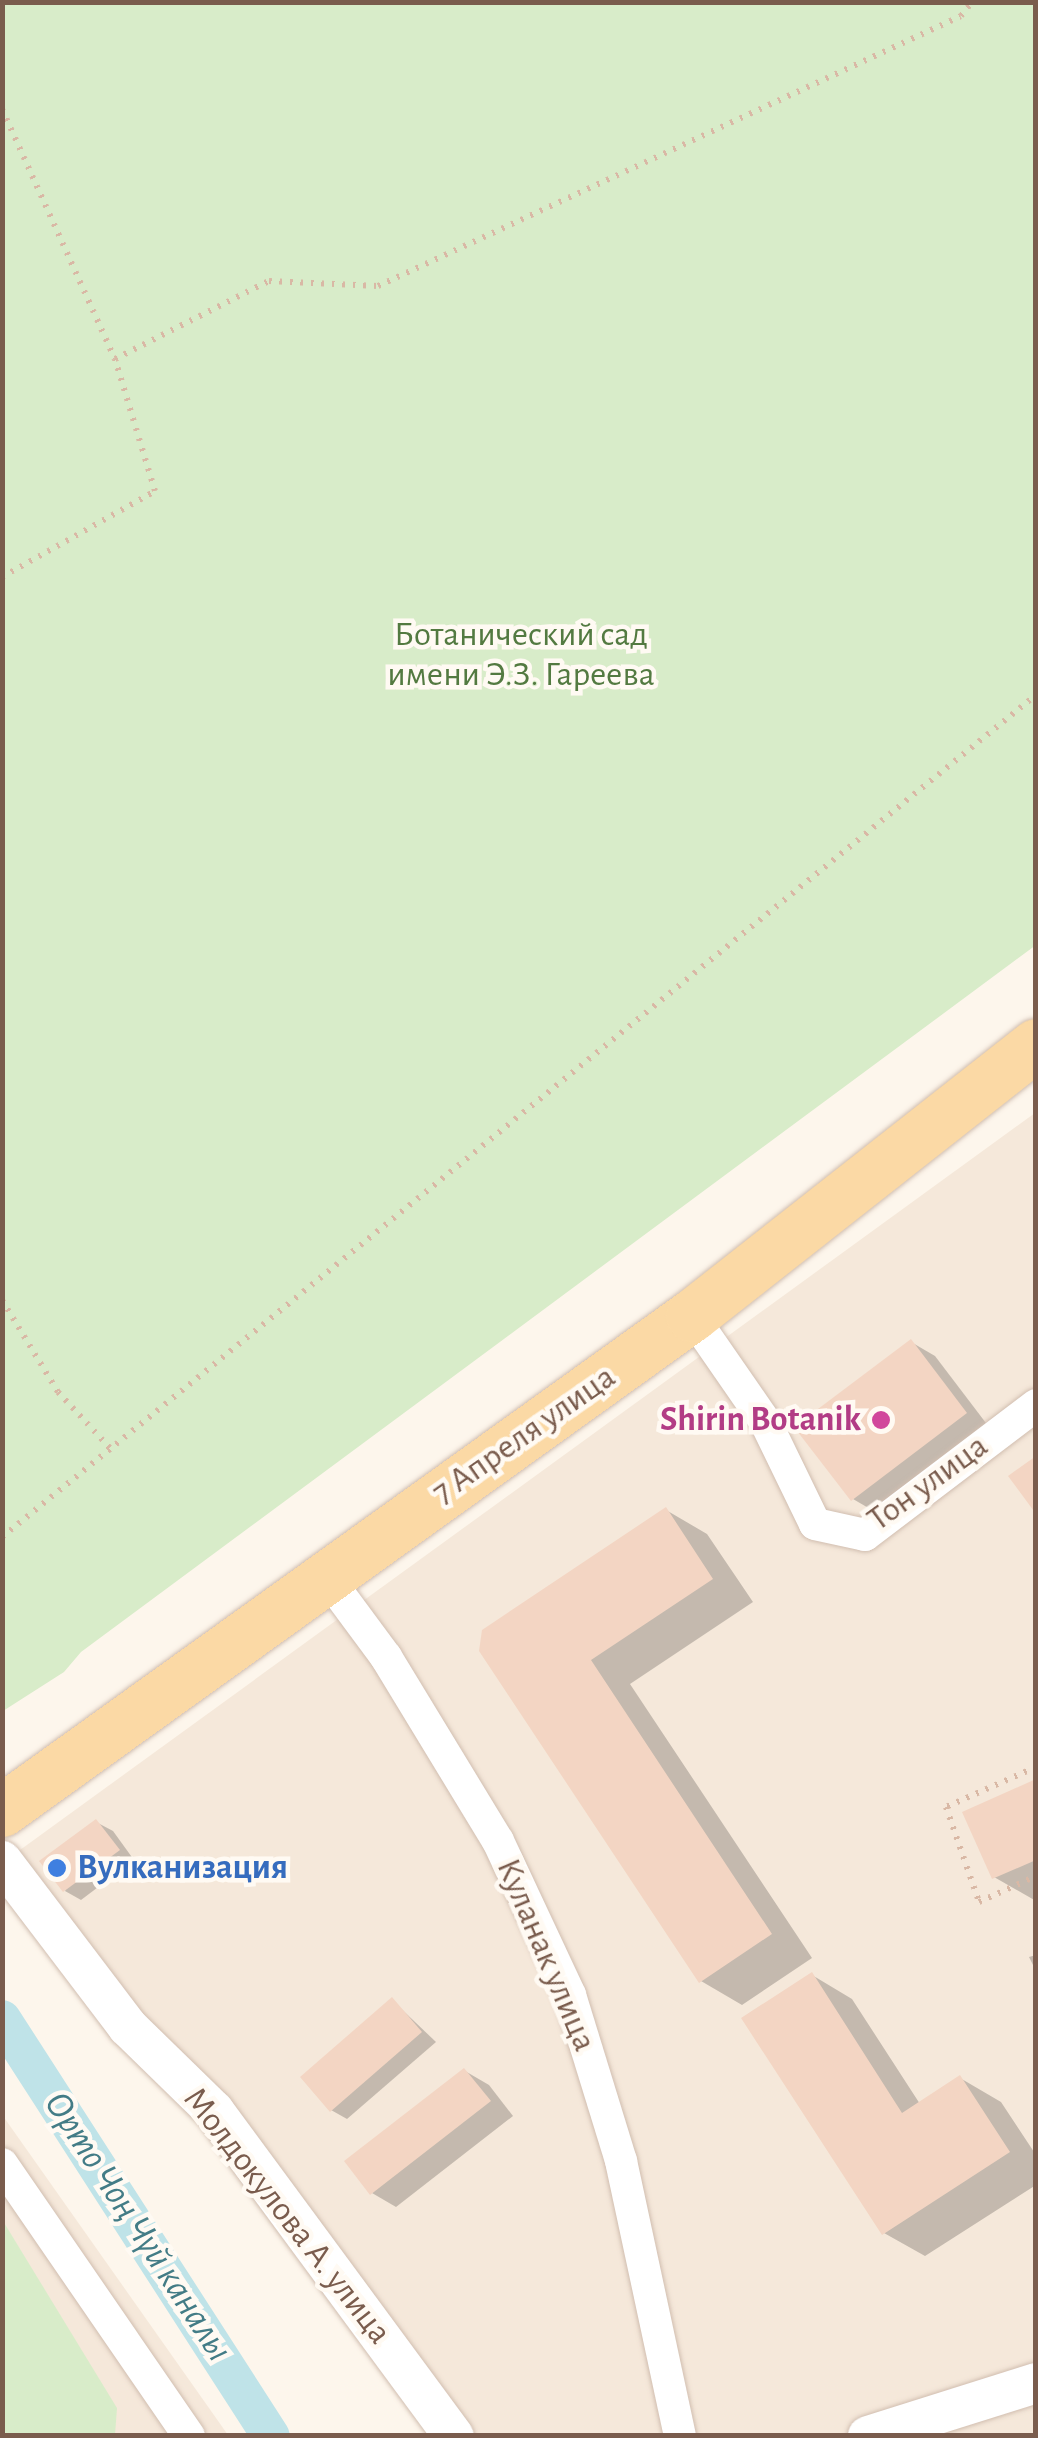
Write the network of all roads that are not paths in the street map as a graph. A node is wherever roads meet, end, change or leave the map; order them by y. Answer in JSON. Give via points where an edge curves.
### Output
{"nodes":[{"id":1,"x":1036,"y":1045,"type":"edge"},
{"id":2,"x":692,"y":1316,"type":"junction"},
{"id":3,"x":1036,"y":1404,"type":"edge"},
{"id":4,"x":326,"y":1576,"type":"junction"},
{"id":5,"x":2,"y":1811,"type":"edge"},
{"id":6,"x":2,"y":1860,"type":"edge"},
{"id":7,"x":2,"y":2164,"type":"edge"},
{"id":8,"x":1036,"y":2384,"type":"edge"},
{"id":9,"x":189,"y":2436,"type":"edge"},
{"id":10,"x":454,"y":2436,"type":"edge"},
{"id":11,"x":680,"y":2436,"type":"edge"},
{"id":12,"x":868,"y":2436,"type":"edge"}],
"edges":[{"from":1,"to":2,"type":"main road","name":"7 Апреля улица"},
{"from":2,"to":3,"type":"street","name":"Тон улица","via":[[766,1424],[814,1524],[865,1534]]},
{"from":2,"to":4,"type":"main road","name":"7 Апреля улица"},
{"from":4,"to":5,"type":"main road","name":"7 Апреля улица"},
{"from":4,"to":11,"type":"street","name":"Куланак улица","via":[[386,1657],[498,1842],[570,1995],[621,2161]]},
{"from":6,"to":10,"type":"street","name":"Молдокулова А. улица","via":[[128,2026],[214,2111]]},
{"from":7,"to":9,"type":"street"},
{"from":8,"to":12,"type":"street"}]}
